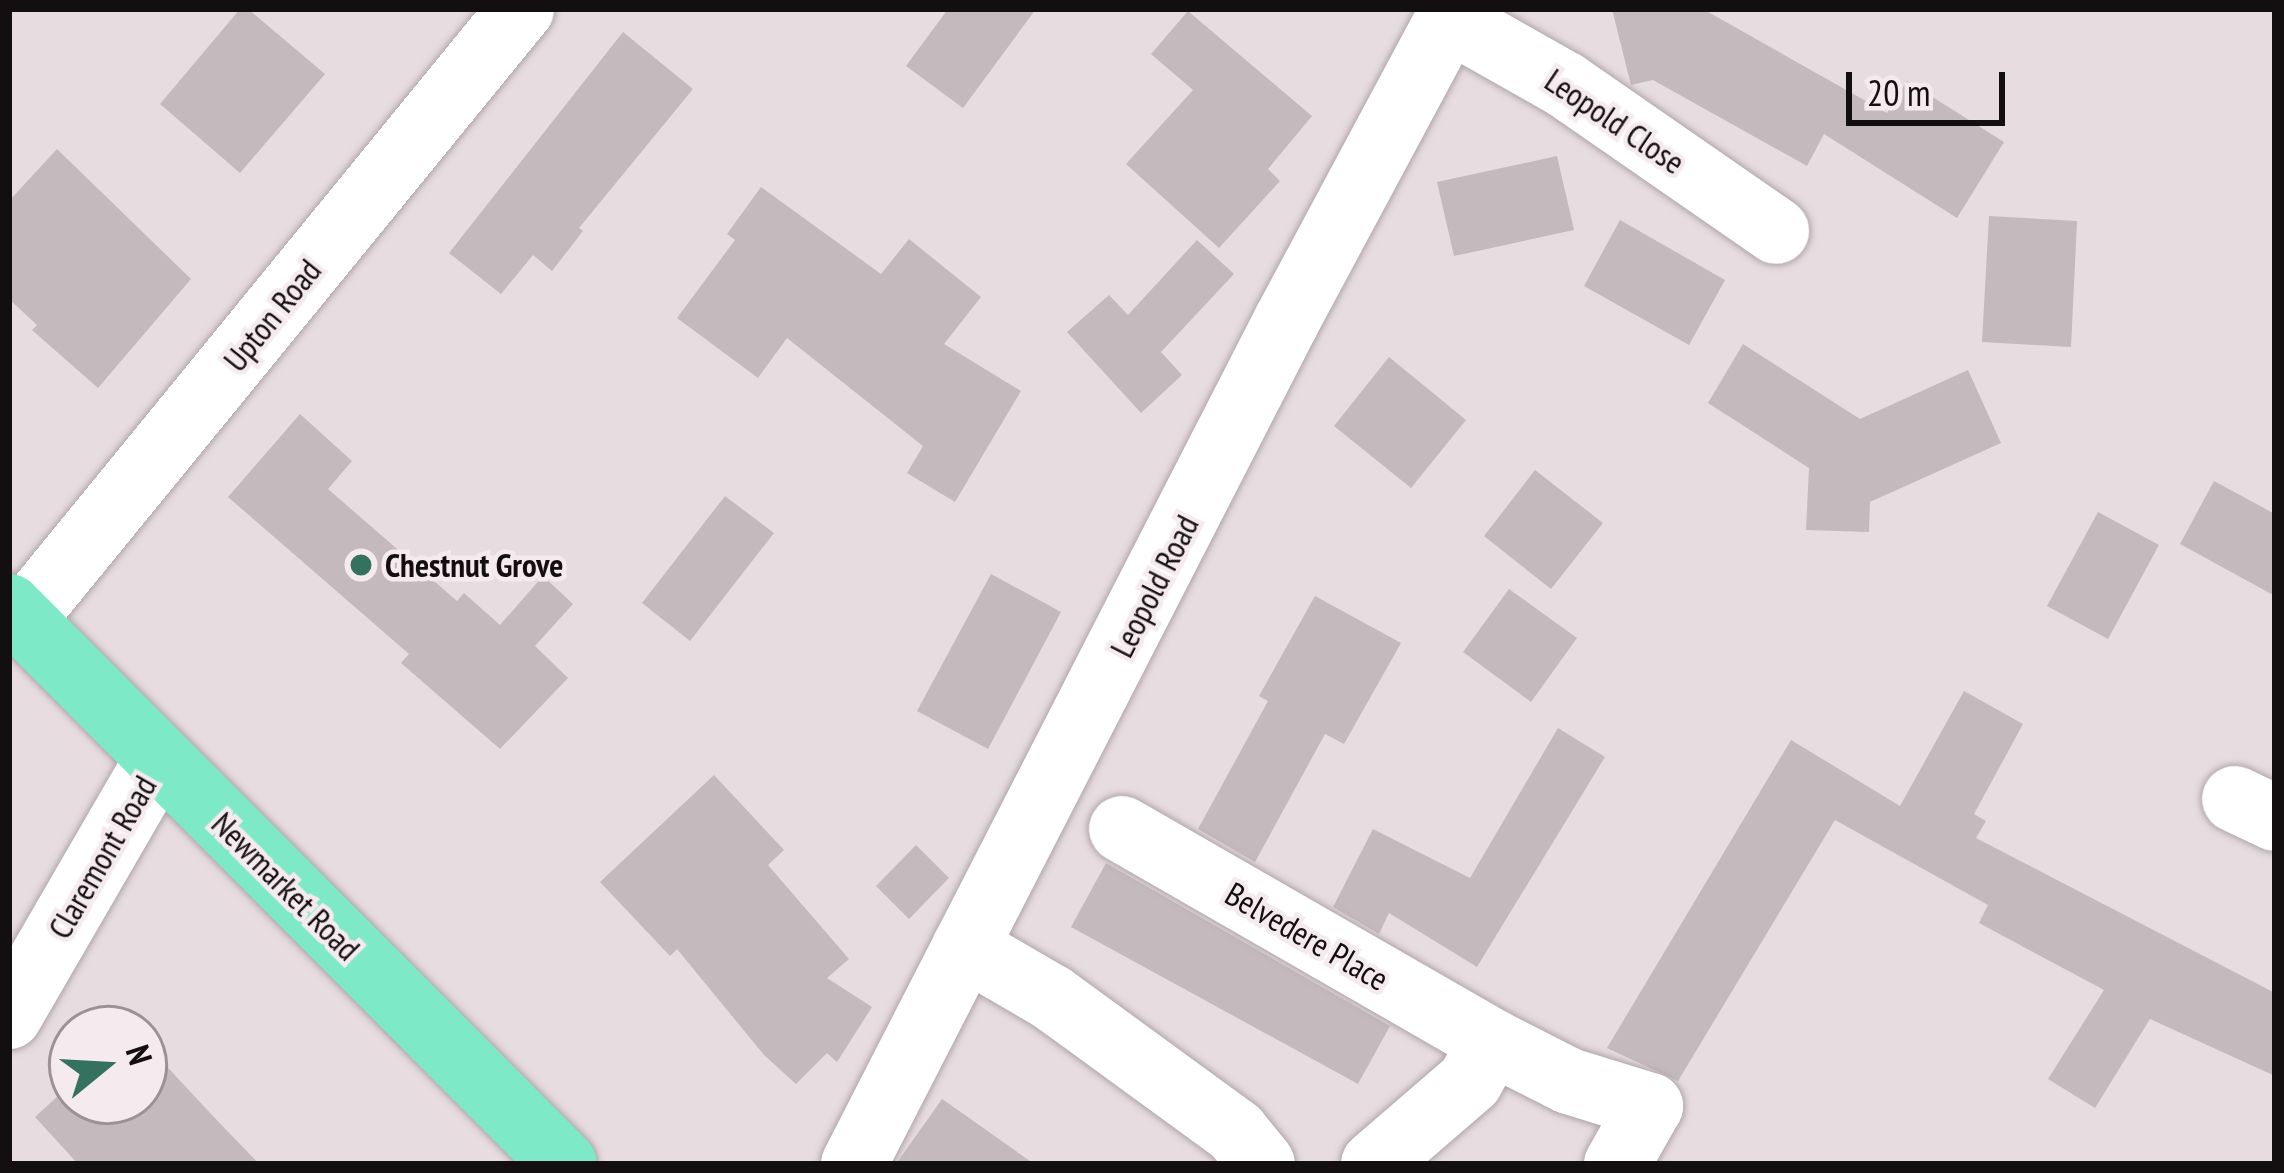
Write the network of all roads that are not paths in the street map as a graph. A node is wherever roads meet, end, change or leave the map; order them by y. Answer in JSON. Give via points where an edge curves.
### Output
{"nodes":[{"id":1,"x":521,"y":9,"type":"edge"},
{"id":2,"x":1452,"y":14,"type":"edge"},
{"id":3,"x":1776,"y":232,"type":"dead end"},
{"id":4,"x":15,"y":614,"type":"edge"},
{"id":5,"x":158,"y":760,"type":"junction"},
{"id":6,"x":1122,"y":829,"type":"dead end"},
{"id":7,"x":965,"y":947,"type":"junction"},
{"id":8,"x":9,"y":1016,"type":"edge"},
{"id":9,"x":1492,"y":1042,"type":"junction"},
{"id":10,"x":565,"y":1164,"type":"edge"},
{"id":11,"x":854,"y":1164,"type":"edge"},
{"id":12,"x":1262,"y":1164,"type":"edge"},
{"id":13,"x":1373,"y":1164,"type":"edge"},
{"id":14,"x":1617,"y":1164,"type":"edge"}],
"edges":[{"from":1,"to":4,"type":"street","name":"Upton Road"},
{"from":2,"to":3,"type":"street","name":"Leopold Close"},
{"from":2,"to":7,"type":"street","name":"Leopold Road"},
{"from":4,"to":5,"type":"highway","name":"Newmarket Road"},
{"from":5,"to":8,"type":"street","name":"Claremont Road"},
{"from":5,"to":10,"type":"highway","name":"Newmarket Road"},
{"from":6,"to":9,"type":"street","name":"Belvedere Place"},
{"from":7,"to":11,"type":"street","name":"Leopold Road"},
{"from":7,"to":12,"type":"street","via":[[1052,997],[1236,1132]]},
{"from":9,"to":13,"type":"street","via":[[1470,1081]]},
{"from":9,"to":14,"type":"street","name":"Belvedere Place","via":[[1569,1081],[1651,1106]]}]}
